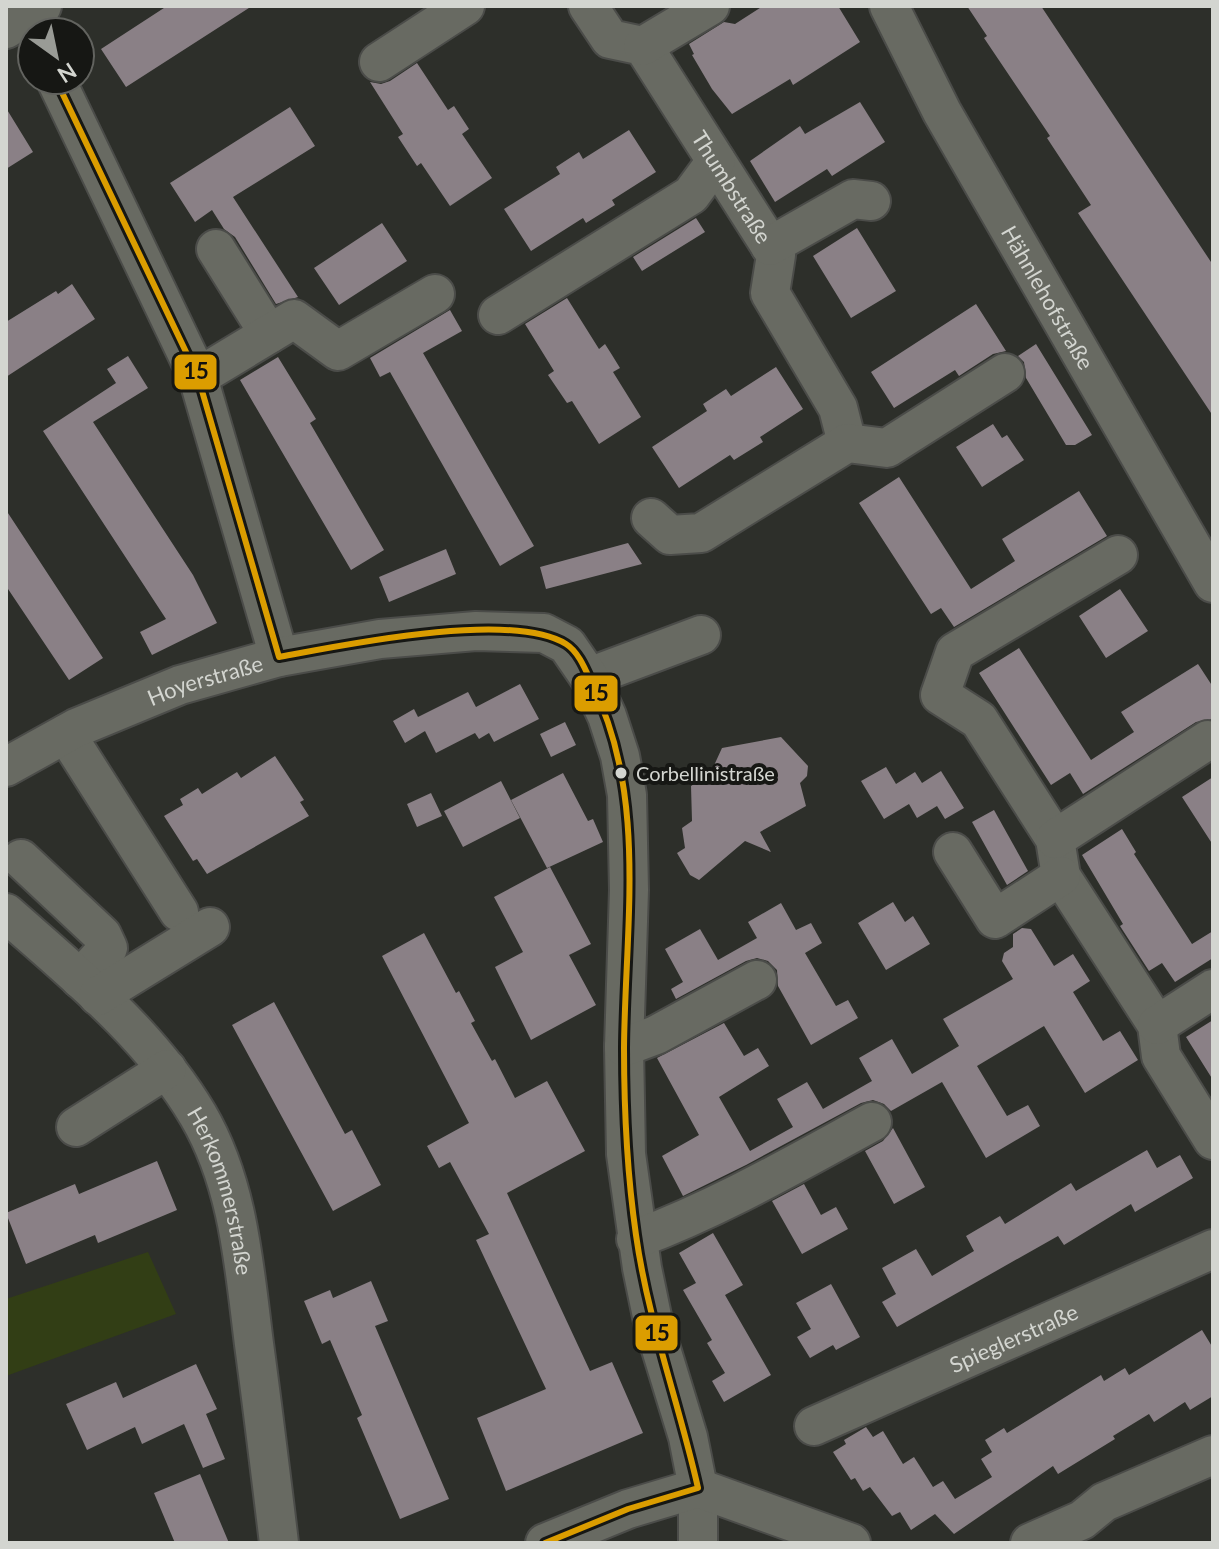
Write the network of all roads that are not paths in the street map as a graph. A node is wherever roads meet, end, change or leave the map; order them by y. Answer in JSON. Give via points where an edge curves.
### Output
{"nodes":[{"id":1,"x":465,"y":6,"type":"edge"},
{"id":2,"x":588,"y":6,"type":"edge"},
{"id":3,"x":710,"y":6,"type":"edge"},
{"id":4,"x":889,"y":6,"type":"edge"},
{"id":5,"x":643,"y":46,"type":"junction"},
{"id":6,"x":379,"y":62,"type":"dead end"},
{"id":7,"x":64,"y":96,"type":"edge"},
{"id":8,"x":716,"y":161,"type":"junction"},
{"id":9,"x":871,"y":201,"type":"dead end"},
{"id":10,"x":770,"y":246,"type":"junction"},
{"id":11,"x":216,"y":249,"type":"dead end"},
{"id":12,"x":435,"y":294,"type":"dead end"},
{"id":13,"x":498,"y":315,"type":"dead end"},
{"id":14,"x":269,"y":334,"type":"junction"},
{"id":15,"x":1005,"y":373,"type":"dead end"},
{"id":16,"x":198,"y":377,"type":"junction"},
{"id":17,"x":847,"y":443,"type":"junction"},
{"id":18,"x":651,"y":518,"type":"dead end"},
{"id":19,"x":1118,"y":555,"type":"dead end"},
{"id":20,"x":1210,"y":573,"type":"edge"},
{"id":21,"x":701,"y":635,"type":"dead end"},
{"id":22,"x":279,"y":657,"type":"junction"},
{"id":23,"x":589,"y":677,"type":"junction"},
{"id":24,"x":66,"y":734,"type":"junction"},
{"id":25,"x":1208,"y":740,"type":"dead end"},
{"id":26,"x":6,"y":767,"type":"edge"},
{"id":27,"x":1055,"y":839,"type":"junction"},
{"id":28,"x":953,"y":852,"type":"dead end"},
{"id":29,"x":21,"y":859,"type":"dead end"},
{"id":30,"x":1061,"y":876,"type":"junction"},
{"id":31,"x":6,"y":913,"type":"edge"},
{"id":32,"x":757,"y":980,"type":"dead end"},
{"id":33,"x":89,"y":988,"type":"junction"},
{"id":34,"x":1213,"y":989,"type":"edge"},
{"id":35,"x":1157,"y":1025,"type":"junction"},
{"id":36,"x":624,"y":1047,"type":"junction"},
{"id":37,"x":167,"y":1069,"type":"junction"},
{"id":38,"x":872,"y":1122,"type":"dead end"},
{"id":39,"x":76,"y":1127,"type":"dead end"},
{"id":40,"x":1213,"y":1140,"type":"edge"},
{"id":41,"x":636,"y":1239,"type":"junction"},
{"id":42,"x":1213,"y":1249,"type":"edge"},
{"id":43,"x":814,"y":1426,"type":"dead end"},
{"id":44,"x":1213,"y":1455,"type":"edge"},
{"id":45,"x":698,"y":1488,"type":"junction"},
{"id":46,"x":279,"y":1543,"type":"edge"},
{"id":47,"x":545,"y":1543,"type":"edge"},
{"id":48,"x":698,"y":1543,"type":"edge"},
{"id":49,"x":851,"y":1543,"type":"edge"},
{"id":50,"x":1030,"y":1543,"type":"edge"}],
"edges":[{"from":1,"to":6,"type":"street"},
{"from":2,"to":5,"type":"street","via":[[610,39]]},
{"from":3,"to":5,"type":"street"},
{"from":4,"to":20,"type":"street","name":"Hähnlehofstraße","via":[[942,112]]},
{"from":5,"to":8,"type":"street","name":"Thumbstraße"},
{"from":7,"to":16,"type":"street"},
{"from":8,"to":10,"type":"street","name":"Thumbstraße"},
{"from":8,"to":13,"type":"street","via":[[691,195]]},
{"from":9,"to":10,"type":"street","via":[[853,199]]},
{"from":10,"to":17,"type":"street","name":"Thumbstraße","via":[[776,255],[770,293],[838,408]]},
{"from":11,"to":14,"type":"street"},
{"from":12,"to":14,"type":"street","via":[[338,351],[294,319]]},
{"from":14,"to":16,"type":"street"},
{"from":15,"to":17,"type":"street","via":[[887,448]]},
{"from":16,"to":22,"type":"street"},
{"from":17,"to":18,"type":"street","via":[[701,533],[670,535]]},
{"from":19,"to":27,"type":"street","via":[[955,652],[940,695],[979,720]]},
{"from":21,"to":23,"type":"street"},
{"from":22,"to":23,"type":"street","name":"Hoyerstraße","via":[[380,639],[502,630],[544,633],[567,645]]},
{"from":22,"to":24,"type":"street","name":"Hoyerstraße","via":[[180,685]]},
{"from":23,"to":36,"type":"street","via":[[620,756],[627,795]]},
{"from":24,"to":26,"type":"street","name":"Hoyerstraße"},
{"from":24,"to":33,"type":"street","via":[[195,919]]},
{"from":25,"to":27,"type":"street"},
{"from":27,"to":30,"type":"street"},
{"from":28,"to":30,"type":"street","via":[[995,919]]},
{"from":29,"to":33,"type":"street","via":[[102,935],[108,948]]},
{"from":30,"to":35,"type":"street"},
{"from":31,"to":33,"type":"street","name":"Herkommerstraße"},
{"from":32,"to":36,"type":"street"},
{"from":33,"to":37,"type":"street","name":"Herkommerstraße"},
{"from":34,"to":35,"type":"street"},
{"from":35,"to":40,"type":"street","via":[[1161,1056]]},
{"from":36,"to":41,"type":"street","via":[[626,1154]]},
{"from":37,"to":39,"type":"street"},
{"from":37,"to":46,"type":"street","name":"Herkommerstraße","via":[[198,1116],[230,1190]]},
{"from":38,"to":41,"type":"street","via":[[750,1189]]},
{"from":41,"to":45,"type":"street"},
{"from":42,"to":43,"type":"street","name":"Spieglerstraße"},
{"from":44,"to":50,"type":"street","via":[[1104,1502],[1082,1520]]},
{"from":45,"to":47,"type":"street"},
{"from":45,"to":48,"type":"street"},
{"from":45,"to":49,"type":"street"}]}
